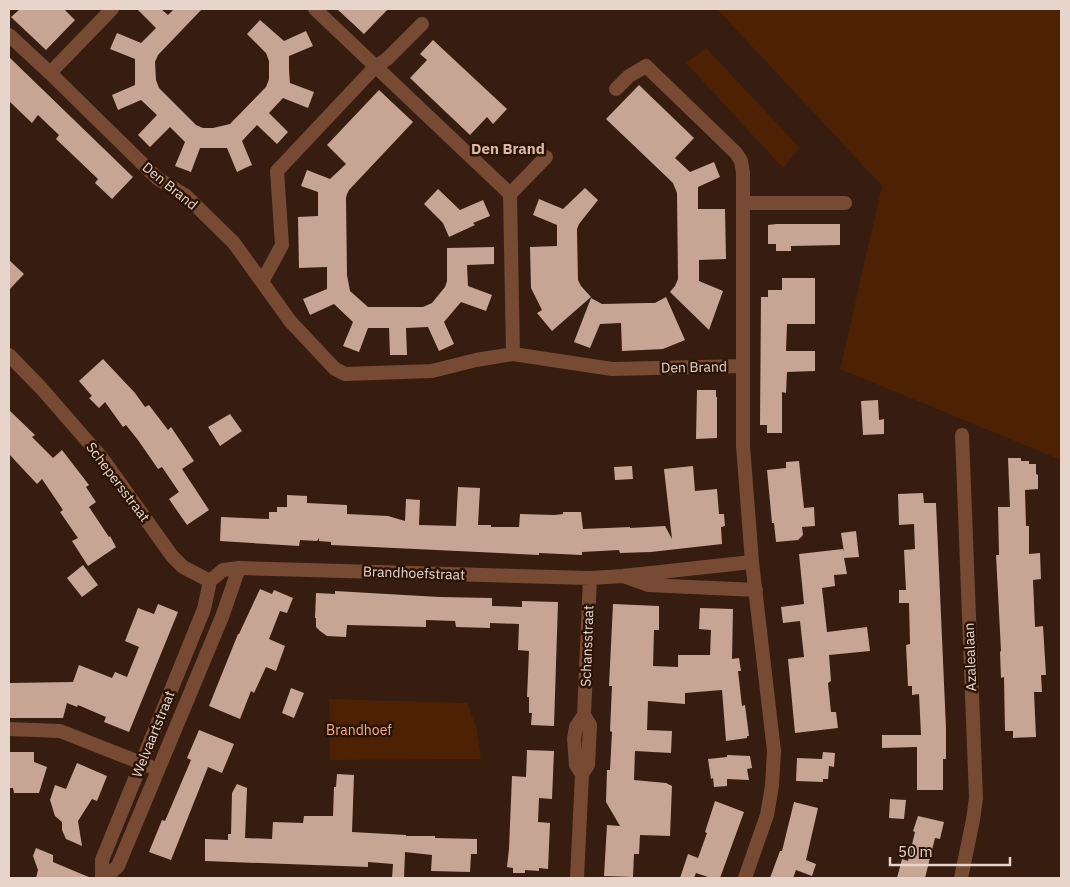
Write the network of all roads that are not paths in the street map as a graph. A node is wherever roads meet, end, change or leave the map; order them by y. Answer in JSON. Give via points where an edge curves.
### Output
{"nodes":[{"id":1,"x":112,"y":9,"type":"edge"},
{"id":2,"x":315,"y":9,"type":"edge"},
{"id":3,"x":422,"y":24,"type":"dead end"},
{"id":4,"x":9,"y":35,"type":"edge"},
{"id":5,"x":375,"y":67,"type":"junction"},
{"id":6,"x":50,"y":73,"type":"junction"},
{"id":7,"x":616,"y":89,"type":"dead end"},
{"id":8,"x":546,"y":157,"type":"dead end"},
{"id":9,"x":510,"y":194,"type":"junction"},
{"id":10,"x":743,"y":203,"type":"junction"},
{"id":11,"x":845,"y":203,"type":"dead end"},
{"id":12,"x":262,"y":282,"type":"junction"},
{"id":13,"x":513,"y":354,"type":"junction"},
{"id":14,"x":9,"y":356,"type":"edge"},
{"id":15,"x":743,"y":366,"type":"junction"},
{"id":16,"x":962,"y":435,"type":"dead end"},
{"id":17,"x":752,"y":562,"type":"junction"},
{"id":18,"x":239,"y":568,"type":"junction"},
{"id":19,"x":623,"y":576,"type":"junction"},
{"id":20,"x":590,"y":578,"type":"junction"},
{"id":21,"x":210,"y":581,"type":"junction"},
{"id":22,"x":756,"y":590,"type":"junction"},
{"id":23,"x":204,"y":609,"type":"junction"},
{"id":24,"x":222,"y":617,"type":"junction"},
{"id":25,"x":9,"y":729,"type":"edge"},
{"id":26,"x":142,"y":763,"type":"junction"},
{"id":27,"x":159,"y":770,"type":"junction"},
{"id":28,"x":104,"y":878,"type":"edge"},
{"id":29,"x":577,"y":878,"type":"edge"},
{"id":30,"x":745,"y":878,"type":"edge"},
{"id":31,"x":960,"y":878,"type":"edge"}],
"edges":[{"from":1,"to":6,"type":"street"},
{"from":2,"to":5,"type":"street"},
{"from":3,"to":5,"type":"street"},
{"from":4,"to":6,"type":"street","name":"Den Brand"},
{"from":5,"to":9,"type":"street"},
{"from":5,"to":12,"type":"street","via":[[276,171],[282,245]]},
{"from":6,"to":12,"type":"street","name":"Den Brand","via":[[157,178],[186,196],[234,243]]},
{"from":7,"to":10,"type":"street","name":"Den Brand","via":[[646,66],[741,160]]},
{"from":8,"to":9,"type":"street"},
{"from":9,"to":13,"type":"street"},
{"from":10,"to":11,"type":"street"},
{"from":10,"to":15,"type":"street","name":"Den Brand"},
{"from":12,"to":13,"type":"street","name":"Den Brand","via":[[290,322],[335,369],[345,374],[432,371]]},
{"from":13,"to":15,"type":"street","name":"Den Brand","via":[[612,369]]},
{"from":14,"to":21,"type":"street","name":"Schepersstraat","via":[[102,458],[172,556],[183,567]]},
{"from":15,"to":17,"type":"street","via":[[743,446]]},
{"from":16,"to":31,"type":"street","name":"Azalealaan","via":[[976,798]]},
{"from":17,"to":19,"type":"street","name":"Brandhoefstraat"},
{"from":17,"to":22,"type":"street"},
{"from":18,"to":20,"type":"street","name":"Brandhoefstraat"},
{"from":18,"to":21,"type":"street","name":"Brandhoefstraat","via":[[223,570]]},
{"from":18,"to":24,"type":"street","name":"Welvaartstraat"},
{"from":19,"to":20,"type":"street","name":"Brandhoefstraat"},
{"from":19,"to":22,"type":"street","name":"Brandhoefstraat","via":[[648,585]]},
{"from":20,"to":29,"type":"street","name":"Schansstraat","via":[[584,714],[576,727],[574,739],[576,765],[582,774]]},
{"from":21,"to":23,"type":"street"},
{"from":22,"to":30,"type":"street","via":[[774,751],[767,815]]},
{"from":23,"to":24,"type":"street"},
{"from":23,"to":26,"type":"street","name":"Welvaartstraat"},
{"from":24,"to":27,"type":"street","name":"Welvaartstraat"},
{"from":25,"to":26,"type":"street","via":[[60,731]]},
{"from":26,"to":27,"type":"street"},
{"from":26,"to":28,"type":"street","name":"Welvaartstraat","via":[[102,860]]},
{"from":27,"to":28,"type":"street","name":"Welvaartstraat","via":[[118,866]]}]}
